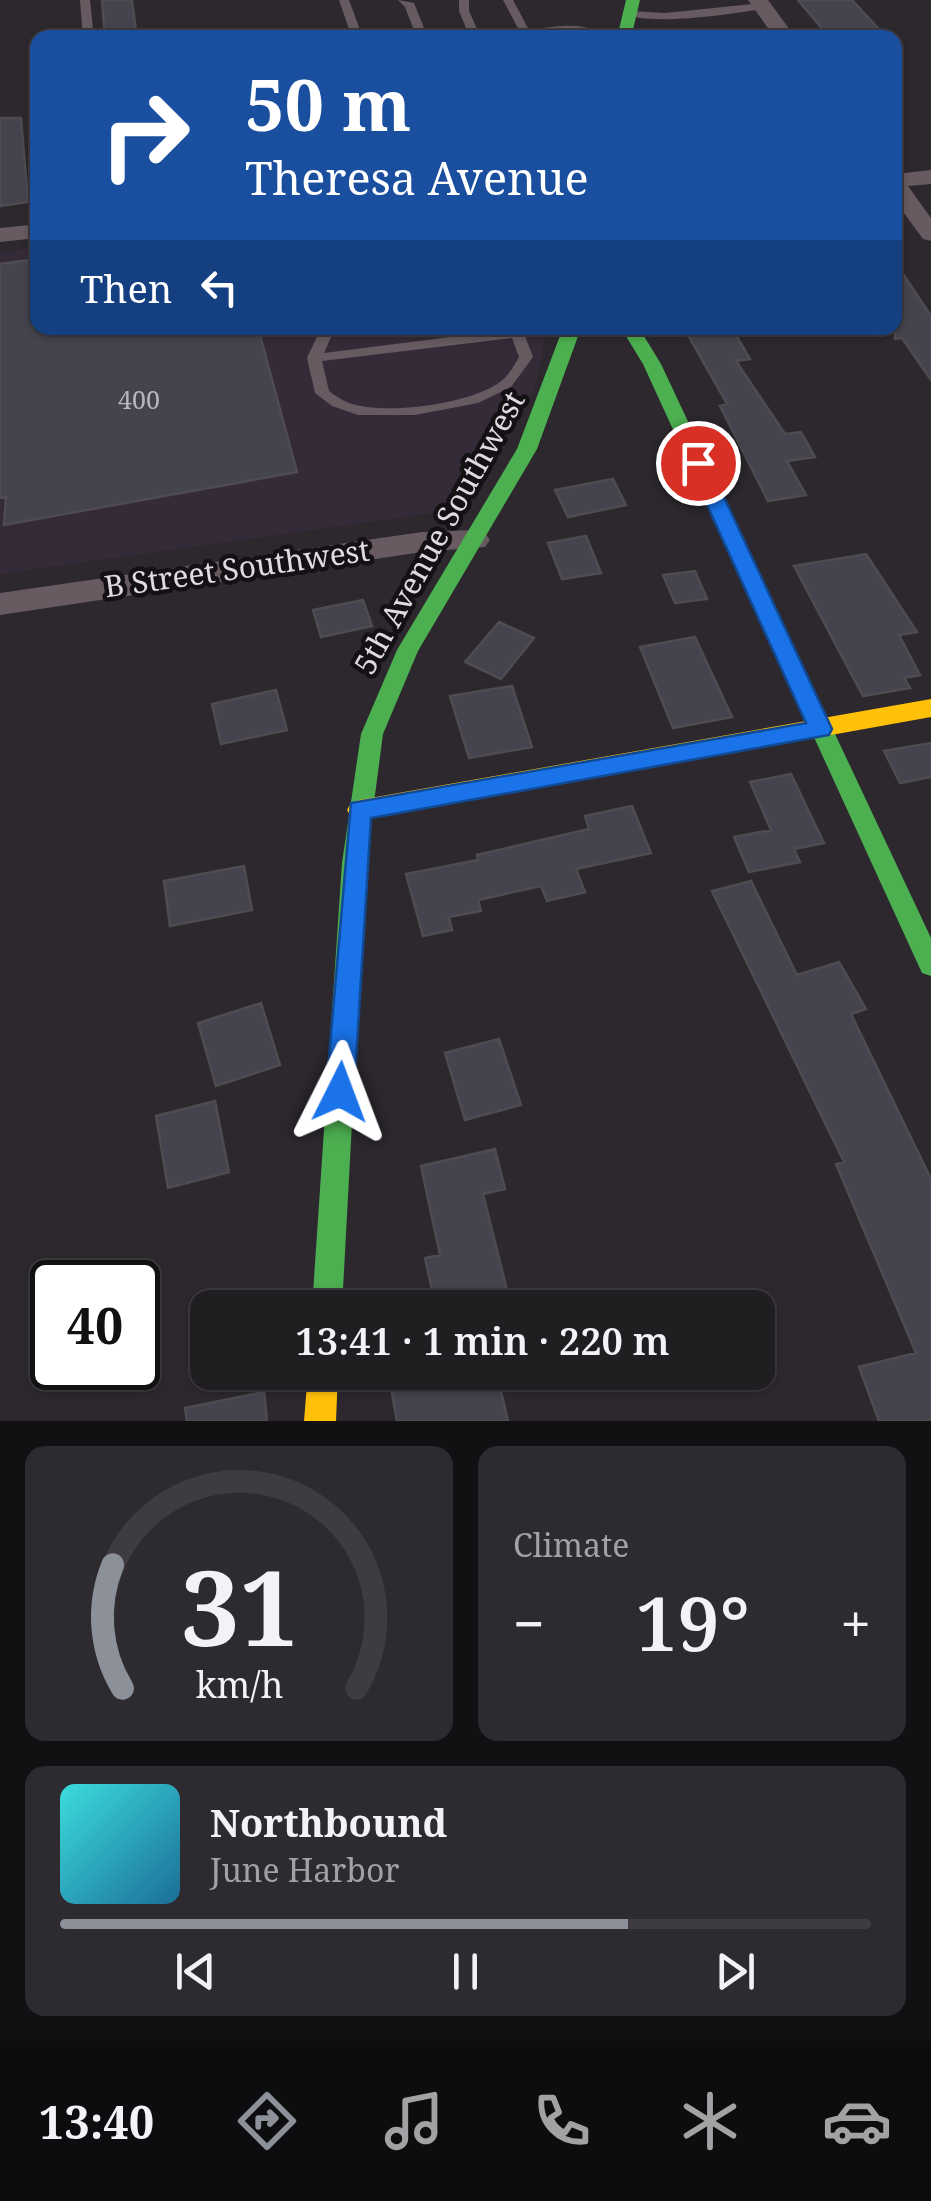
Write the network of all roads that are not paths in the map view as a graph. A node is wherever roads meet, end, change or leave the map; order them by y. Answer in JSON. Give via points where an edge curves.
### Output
{"nodes":[{"id":1,"x":85,"y":0,"type":"edge"},
{"id":2,"x":344,"y":0,"type":"edge"},
{"id":3,"x":404,"y":0,"type":"edge"},
{"id":4,"x":464,"y":0,"type":"edge"},
{"id":5,"x":508,"y":0,"type":"edge"},
{"id":6,"x":760,"y":3,"type":"edge"},
{"id":7,"x":632,"y":7,"type":"edge"},
{"id":8,"x":88,"y":30,"type":"edge"},
{"id":9,"x":355,"y":30,"type":"edge"},
{"id":10,"x":420,"y":30,"type":"edge"},
{"id":11,"x":473,"y":30,"type":"edge"},
{"id":12,"x":524,"y":30,"type":"edge"},
{"id":13,"x":556,"y":30,"type":"edge"},
{"id":14,"x":593,"y":30,"type":"edge"},
{"id":15,"x":780,"y":30,"type":"edge"},
{"id":16,"x":931,"y":177,"type":"edge"},
{"id":17,"x":902,"y":182,"type":"edge"},
{"id":18,"x":902,"y":193,"type":"edge"},
{"id":19,"x":30,"y":233,"type":"edge"},
{"id":20,"x":931,"y":234,"type":"edge"},
{"id":21,"x":0,"y":236,"type":"edge"},
{"id":22,"x":325,"y":335,"type":"edge"},
{"id":23,"x":482,"y":335,"type":"edge"},
{"id":24,"x":519,"y":335,"type":"edge"},
{"id":25,"x":569,"y":335,"type":"edge"},
{"id":26,"x":634,"y":335,"type":"edge"},
{"id":27,"x":314,"y":358,"type":"junction"},
{"id":28,"x":475,"y":540,"type":"junction"},
{"id":29,"x":0,"y":604,"type":"edge"},
{"id":30,"x":931,"y":708,"type":"edge"},
{"id":31,"x":821,"y":729,"type":"junction"},
{"id":32,"x":359,"y":810,"type":"junction"},
{"id":33,"x":931,"y":964,"type":"edge"},
{"id":34,"x":328,"y":1290,"type":"edge"},
{"id":35,"x":322,"y":1390,"type":"edge"},
{"id":36,"x":320,"y":1421,"type":"edge"}],
"edges":[{"from":1,"to":8,"type":"lane"},
{"from":2,"to":9,"type":"lane"},
{"from":3,"to":10,"type":"lane"},
{"from":4,"to":11,"type":"lane"},
{"from":5,"to":12,"type":"lane"},
{"from":6,"to":7,"type":"lane","via":[[665,16]]},
{"from":6,"to":15,"type":"street"},
{"from":13,"to":14,"type":"lane"},
{"from":16,"to":17,"type":"street"},
{"from":18,"to":20,"type":"street"},
{"from":19,"to":21,"type":"street"},
{"from":22,"to":27,"type":"lane"},
{"from":23,"to":27,"type":"lane"},
{"from":24,"to":27,"type":"lane","via":[[526,358],[504,386],[482,397],[405,410],[363,412],[338,405],[322,393]]},
{"from":25,"to":28,"type":"street","name":"5th Avenue Southwest","via":[[535,431]]},
{"from":26,"to":31,"type":"street"},
{"from":28,"to":29,"type":"street","name":"B Street Southwest","via":[[422,542]]},
{"from":28,"to":32,"type":"street","name":"5th Avenue Southwest","via":[[393,676],[372,734]]},
{"from":30,"to":31,"type":"street"},
{"from":31,"to":32,"type":"street"},
{"from":31,"to":33,"type":"street"},
{"from":32,"to":34,"type":"street","name":"5th Avenue Southwest"},
{"from":35,"to":36,"type":"street"}]}
